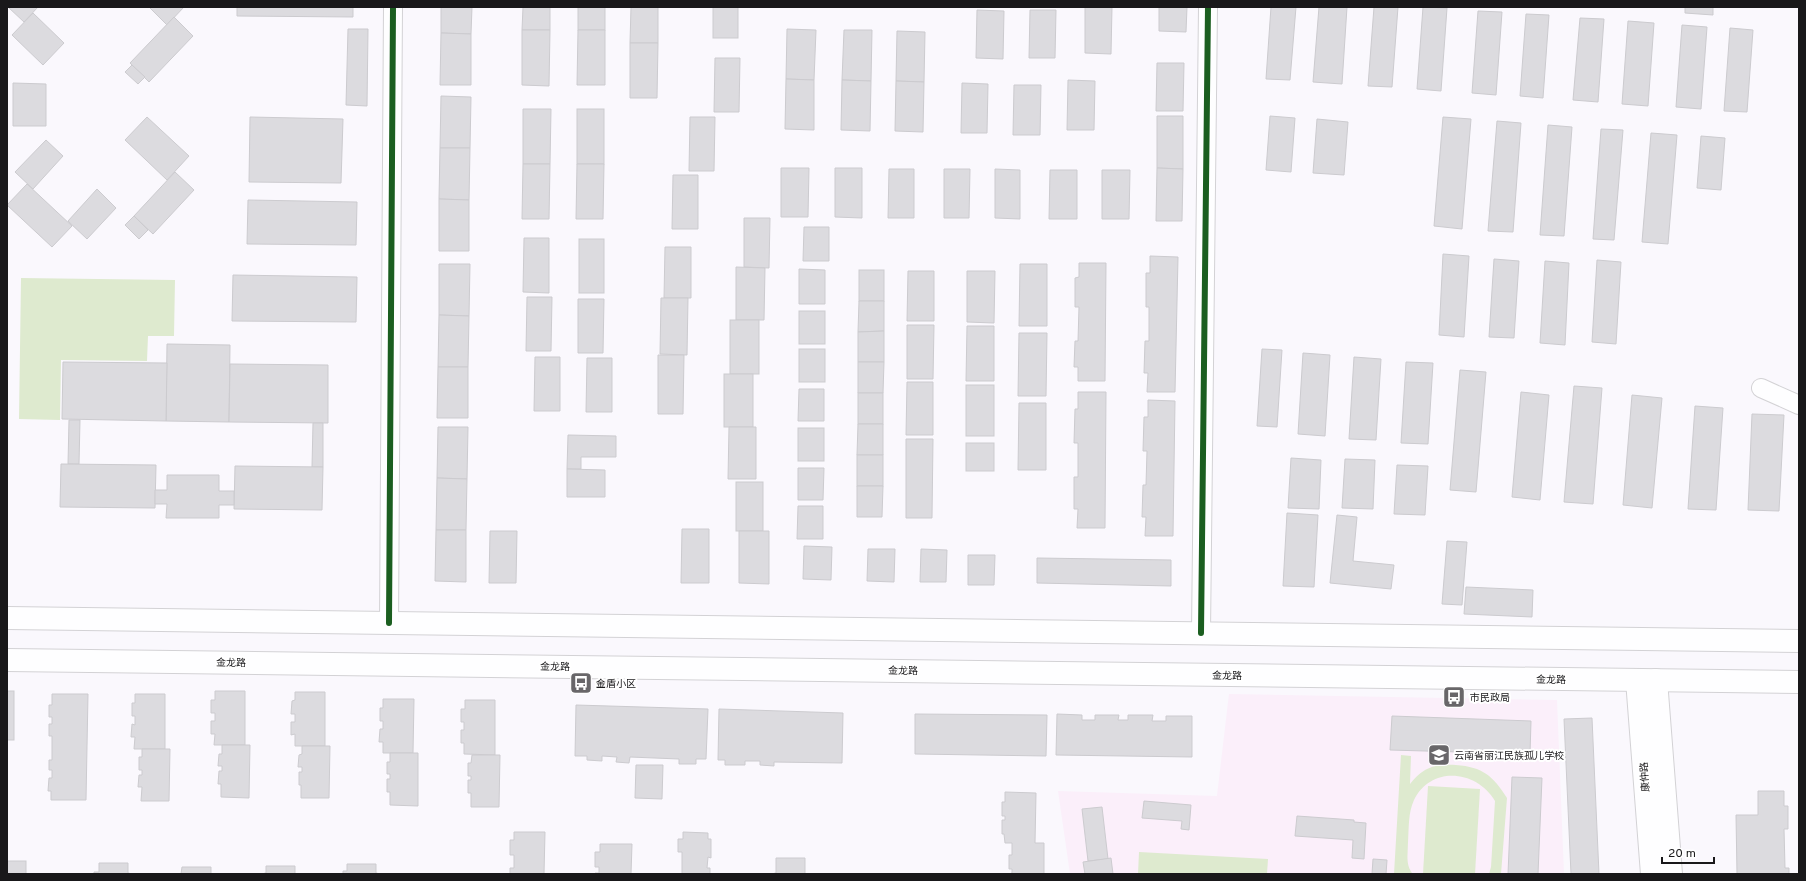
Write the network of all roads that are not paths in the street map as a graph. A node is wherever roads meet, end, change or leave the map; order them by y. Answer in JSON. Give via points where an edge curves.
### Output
{"nodes":[{"id":1,"x":393,"y":7,"type":"edge"},
{"id":2,"x":1208,"y":7,"type":"edge"},
{"id":3,"x":1761,"y":388,"type":"dead end"},
{"id":4,"x":1799,"y":405,"type":"edge"},
{"id":5,"x":7,"y":618,"type":"edge"},
{"id":6,"x":389,"y":623,"type":"junction"},
{"id":7,"x":1201,"y":633,"type":"junction"},
{"id":8,"x":1799,"y":640,"type":"edge"},
{"id":9,"x":7,"y":660,"type":"edge"},
{"id":10,"x":1646,"y":680,"type":"junction"},
{"id":11,"x":1799,"y":682,"type":"edge"},
{"id":12,"x":1652,"y":874,"type":"edge"},
{"id":13,"x":1671,"y":874,"type":"edge"}],
"edges":[{"from":1,"to":6,"type":"street"},
{"from":2,"to":7,"type":"street"},
{"from":3,"to":4,"type":"street"},
{"from":5,"to":6,"type":"main road"},
{"from":6,"to":7,"type":"main road"},
{"from":7,"to":8,"type":"main road"},
{"from":9,"to":10,"type":"main road","name":"金龙路"},
{"from":10,"to":11,"type":"main road","name":"金龙路"},
{"from":10,"to":12,"type":"main road","name":"康仲路"},
{"from":10,"to":13,"type":"main road","name":"康仲路"}]}
